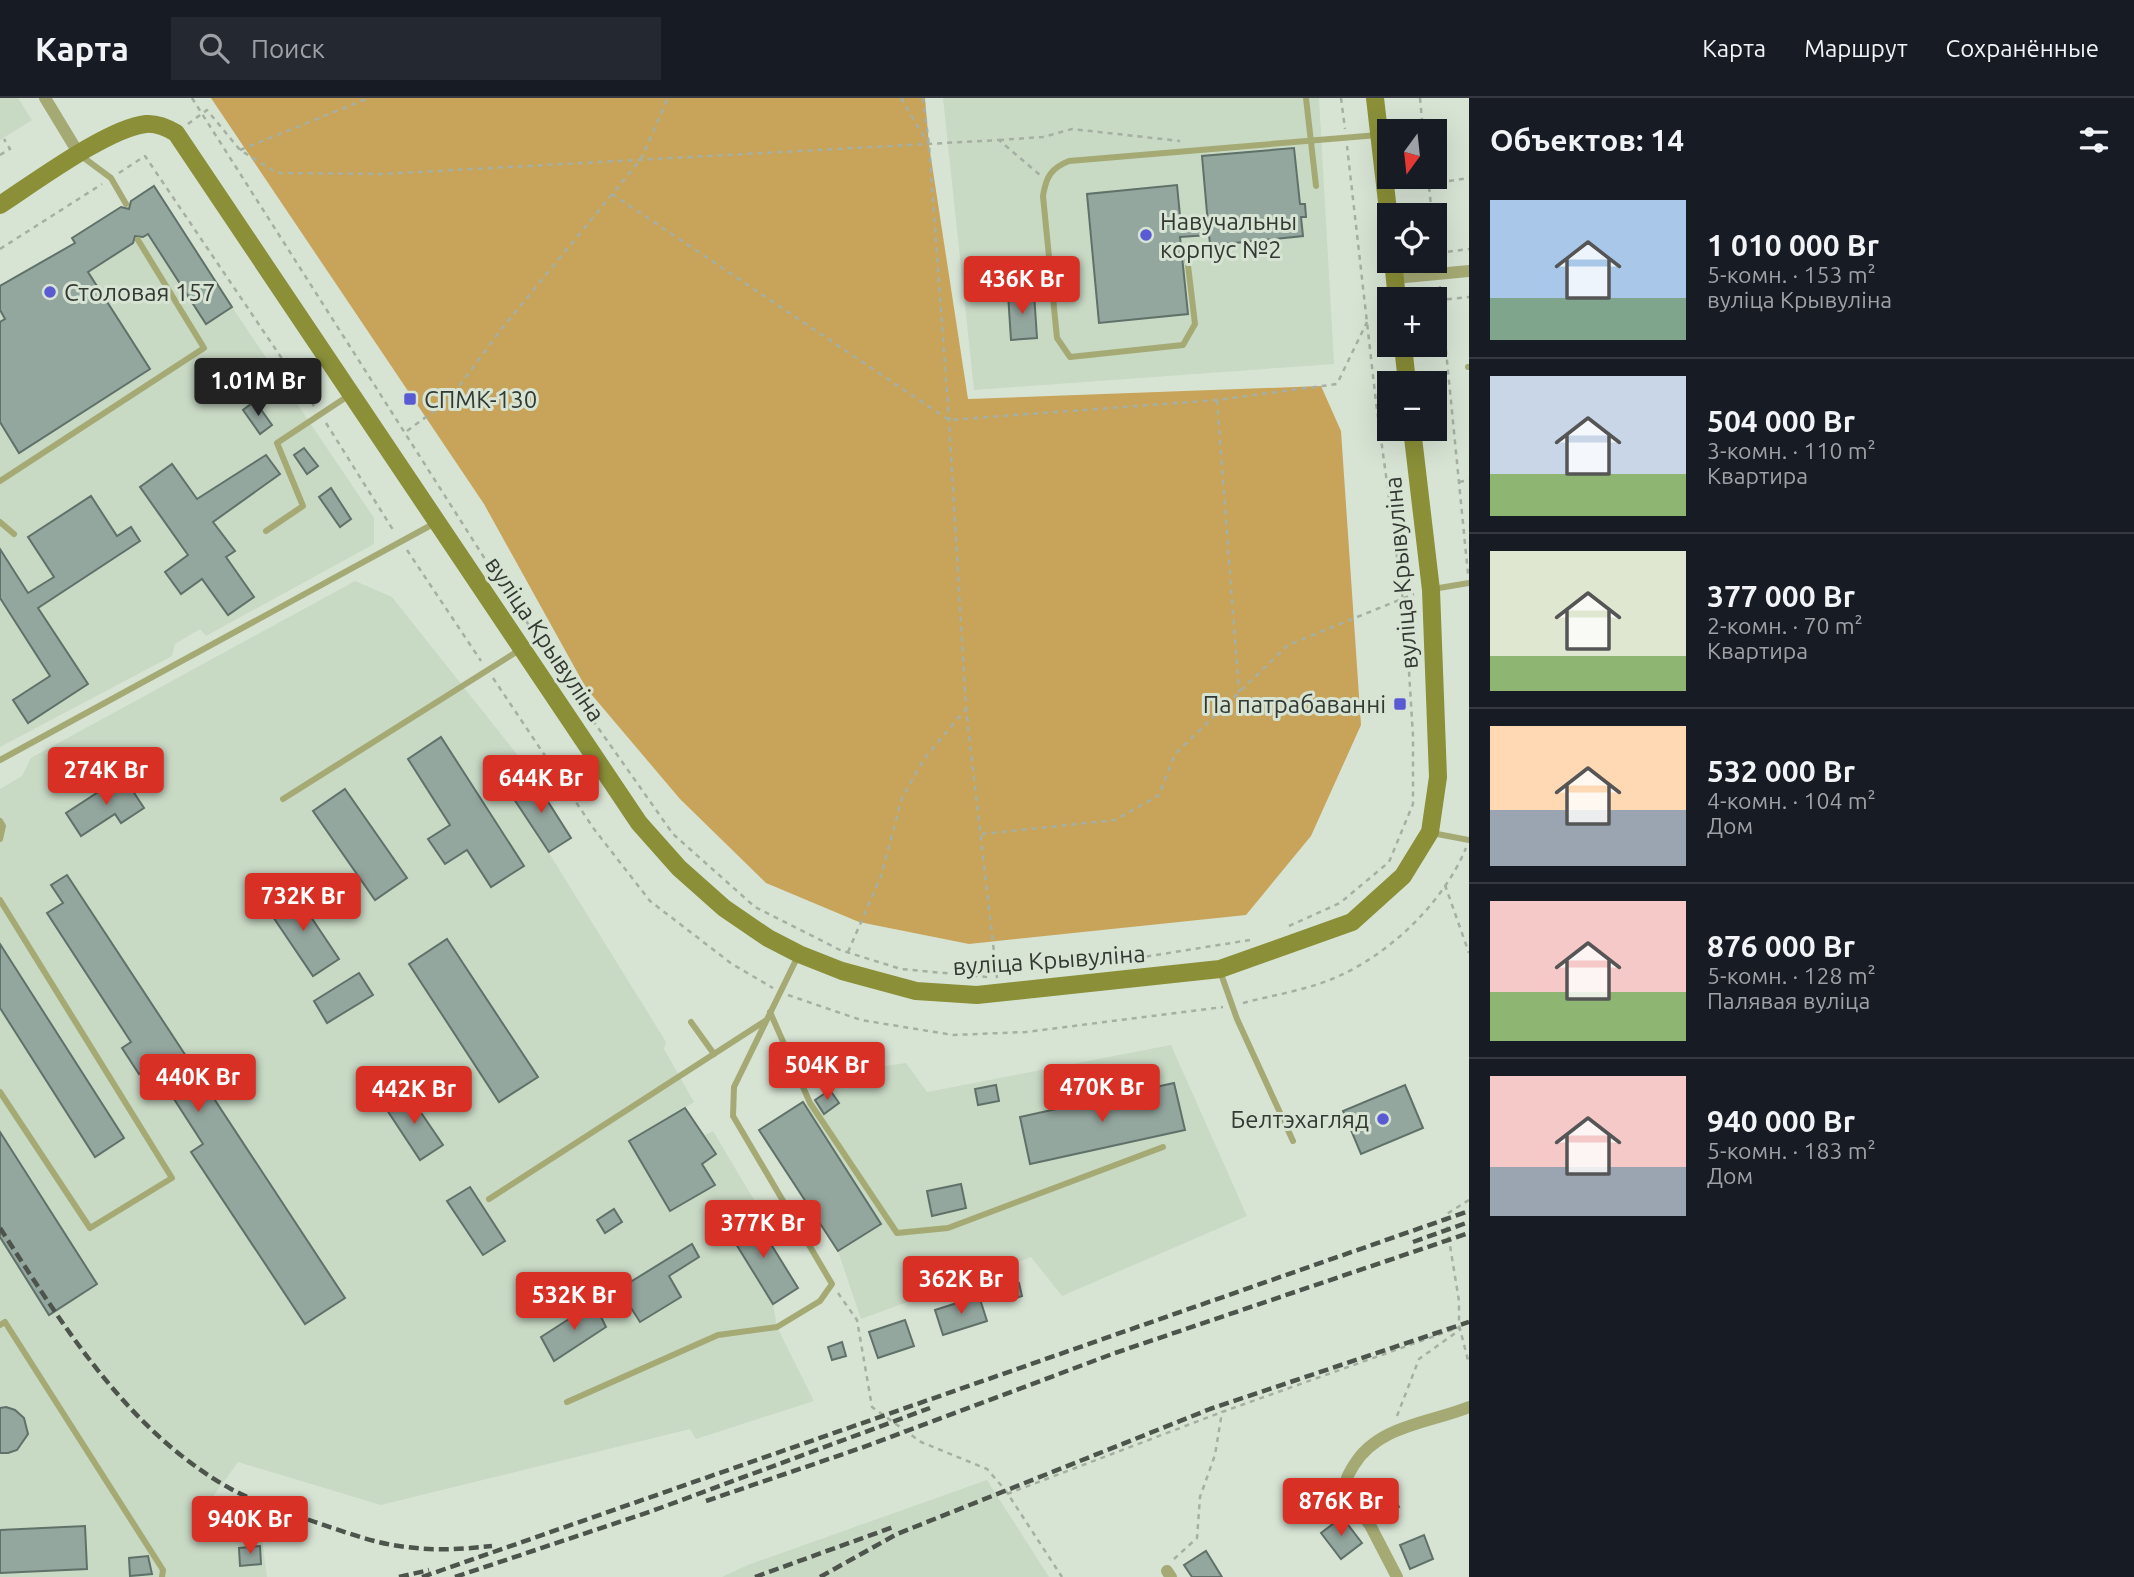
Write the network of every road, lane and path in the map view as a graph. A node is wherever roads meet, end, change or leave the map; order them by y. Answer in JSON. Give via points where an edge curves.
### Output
{"nodes":[{"id":1,"x":45,"y":98,"type":"edge"},
{"id":2,"x":192,"y":98,"type":"edge"},
{"id":3,"x":369,"y":98,"type":"edge"},
{"id":4,"x":668,"y":98,"type":"edge"},
{"id":5,"x":901,"y":98,"type":"edge"},
{"id":6,"x":923,"y":98,"type":"edge"},
{"id":7,"x":1306,"y":98,"type":"edge"},
{"id":8,"x":1341,"y":98,"type":"edge"},
{"id":9,"x":1376,"y":98,"type":"edge"},
{"id":10,"x":1420,"y":98,"type":"edge"},
{"id":11,"x":202,"y":113,"type":"junction"},
{"id":12,"x":1378,"y":119,"type":"edge"},
{"id":13,"x":1422,"y":119,"type":"edge"},
{"id":14,"x":176,"y":133,"type":"junction"},
{"id":15,"x":1377,"y":135,"type":"edge"},
{"id":16,"x":1346,"y":137,"type":"junction"},
{"id":17,"x":4,"y":139,"type":"dead end"},
{"id":18,"x":999,"y":140,"type":"junction"},
{"id":19,"x":1312,"y":140,"type":"junction"},
{"id":20,"x":1181,"y":141,"type":"dead end"},
{"id":21,"x":929,"y":145,"type":"junction"},
{"id":22,"x":240,"y":150,"type":"junction"},
{"id":23,"x":79,"y":154,"type":"junction"},
{"id":24,"x":0,"y":155,"type":"edge"},
{"id":25,"x":641,"y":159,"type":"junction"},
{"id":26,"x":111,"y":178,"type":"junction"},
{"id":27,"x":1469,"y":178,"type":"edge"},
{"id":28,"x":1045,"y":180,"type":"junction"},
{"id":29,"x":1449,"y":181,"type":"dead end"},
{"id":30,"x":1316,"y":186,"type":"dead end"},
{"id":31,"x":612,"y":194,"type":"junction"},
{"id":32,"x":126,"y":204,"type":"dead end"},
{"id":33,"x":0,"y":205,"type":"edge"},
{"id":34,"x":138,"y":240,"type":"dead end"},
{"id":35,"x":0,"y":249,"type":"edge"},
{"id":36,"x":1469,"y":249,"type":"edge"},
{"id":37,"x":1447,"y":252,"type":"edge"},
{"id":38,"x":1188,"y":257,"type":"dead end"},
{"id":39,"x":1447,"y":271,"type":"edge"},
{"id":40,"x":1469,"y":271,"type":"edge"},
{"id":41,"x":1367,"y":322,"type":"junction"},
{"id":42,"x":1447,"y":357,"type":"edge"},
{"id":43,"x":352,"y":393,"type":"junction"},
{"id":44,"x":1217,"y":400,"type":"junction"},
{"id":45,"x":320,"y":415,"type":"junction"},
{"id":46,"x":949,"y":420,"type":"junction"},
{"id":47,"x":407,"y":432,"type":"junction"},
{"id":48,"x":1413,"y":441,"type":"edge"},
{"id":49,"x":1469,"y":480,"type":"edge"},
{"id":50,"x":0,"y":481,"type":"edge"},
{"id":51,"x":1459,"y":482,"type":"junction"},
{"id":52,"x":0,"y":522,"type":"edge"},
{"id":53,"x":436,"y":522,"type":"junction"},
{"id":54,"x":266,"y":531,"type":"dead end"},
{"id":55,"x":14,"y":534,"type":"dead end"},
{"id":56,"x":400,"y":541,"type":"junction"},
{"id":57,"x":1469,"y":583,"type":"edge"},
{"id":58,"x":1431,"y":590,"type":"junction"},
{"id":59,"x":1403,"y":597,"type":"junction"},
{"id":60,"x":522,"y":648,"type":"junction"},
{"id":61,"x":487,"y":670,"type":"junction"},
{"id":62,"x":1239,"y":692,"type":"junction"},
{"id":63,"x":966,"y":709,"type":"junction"},
{"id":64,"x":0,"y":760,"type":"edge"},
{"id":65,"x":283,"y":799,"type":"dead end"},
{"id":66,"x":0,"y":821,"type":"edge"},
{"id":67,"x":1430,"y":832,"type":"junction"},
{"id":68,"x":980,"y":835,"type":"junction"},
{"id":69,"x":0,"y":839,"type":"edge"},
{"id":70,"x":1469,"y":841,"type":"edge"},
{"id":71,"x":1446,"y":885,"type":"junction"},
{"id":72,"x":0,"y":900,"type":"edge"},
{"id":73,"x":1289,"y":926,"type":"dead end"},
{"id":74,"x":1250,"y":940,"type":"dead end"},
{"id":75,"x":848,"y":953,"type":"junction"},
{"id":76,"x":1469,"y":953,"type":"edge"},
{"id":77,"x":799,"y":954,"type":"junction"},
{"id":78,"x":1076,"y":967,"type":"dead end"},
{"id":79,"x":1220,"y":969,"type":"junction"},
{"id":80,"x":780,"y":992,"type":"junction"},
{"id":81,"x":1233,"y":1006,"type":"junction"},
{"id":82,"x":770,"y":1012,"type":"junction"},
{"id":83,"x":766,"y":1020,"type":"junction"},
{"id":84,"x":691,"y":1022,"type":"dead end"},
{"id":85,"x":714,"y":1054,"type":"junction"},
{"id":86,"x":0,"y":1093,"type":"edge"},
{"id":87,"x":1293,"y":1141,"type":"dead end"},
{"id":88,"x":1163,"y":1147,"type":"dead end"},
{"id":89,"x":489,"y":1199,"type":"dead end"},
{"id":90,"x":1469,"y":1200,"type":"edge"},
{"id":91,"x":832,"y":1284,"type":"junction"},
{"id":92,"x":0,"y":1314,"type":"edge"},
{"id":93,"x":2,"y":1323,"type":"edge"},
{"id":94,"x":1460,"y":1328,"type":"junction"},
{"id":95,"x":1469,"y":1363,"type":"edge"},
{"id":96,"x":567,"y":1402,"type":"dead end"},
{"id":97,"x":1469,"y":1407,"type":"edge"},
{"id":98,"x":1222,"y":1412,"type":"junction"},
{"id":99,"x":1392,"y":1432,"type":"junction"},
{"id":100,"x":1007,"y":1494,"type":"junction"},
{"id":101,"x":1169,"y":1574,"type":"edge"},
{"id":102,"x":162,"y":1577,"type":"edge"},
{"id":103,"x":1062,"y":1577,"type":"edge"},
{"id":104,"x":1397,"y":1577,"type":"edge"}],
"edges":[{"from":1,"to":23,"type":"street"},
{"from":2,"to":11,"type":"path"},
{"from":3,"to":22,"type":"path"},
{"from":4,"to":25,"type":"path"},
{"from":5,"to":21,"type":"path"},
{"from":6,"to":21,"type":"path"},
{"from":7,"to":19,"type":"lane"},
{"from":8,"to":16,"type":"path"},
{"from":9,"to":12,"type":"main road"},
{"from":10,"to":13,"type":"path"},
{"from":11,"to":14,"type":"path"},
{"from":11,"to":22,"type":"path","via":[[207,110]]},
{"from":11,"to":47,"type":"path"},
{"from":14,"to":23,"type":"main road","via":[[162,125],[146,124],[128,128]]},
{"from":14,"to":43,"type":"main road","name":"вуліца Крывуліна"},
{"from":15,"to":16,"type":"lane"},
{"from":16,"to":19,"type":"lane"},
{"from":16,"to":41,"type":"path"},
{"from":17,"to":24,"type":"path","via":[[10,149]]},
{"from":18,"to":20,"type":"path","via":[[1072,129]]},
{"from":18,"to":21,"type":"path"},
{"from":18,"to":28,"type":"path"},
{"from":19,"to":28,"type":"lane","via":[[1069,161],[1055,166]]},
{"from":19,"to":30,"type":"lane"},
{"from":21,"to":25,"type":"path"},
{"from":21,"to":46,"type":"path"},
{"from":22,"to":25,"type":"path","via":[[277,173],[382,174]]},
{"from":23,"to":26,"type":"lane"},
{"from":23,"to":33,"type":"main road"},
{"from":25,"to":31,"type":"path"},
{"from":26,"to":32,"type":"lane"},
{"from":26,"to":35,"type":"path"},
{"from":26,"to":45,"type":"path","via":[[145,156]]},
{"from":27,"to":29,"type":"path"},
{"from":28,"to":38,"type":"lane","via":[[1057,338],[1070,357],[1183,345],[1195,324]]},
{"from":31,"to":46,"type":"path"},
{"from":31,"to":47,"type":"path","via":[[449,400]]},
{"from":34,"to":50,"type":"lane","via":[[204,348]]},
{"from":36,"to":37,"type":"path"},
{"from":39,"to":40,"type":"street"},
{"from":41,"to":44,"type":"path","via":[[1337,384]]},
{"from":41,"to":59,"type":"path"},
{"from":42,"to":51,"type":"path"},
{"from":43,"to":45,"type":"lane"},
{"from":43,"to":53,"type":"main road","name":"вуліца Крывуліна"},
{"from":44,"to":46,"type":"path"},
{"from":44,"to":62,"type":"path"},
{"from":45,"to":54,"type":"lane","via":[[277,443],[303,506]]},
{"from":45,"to":56,"type":"path"},
{"from":46,"to":63,"type":"path"},
{"from":47,"to":75,"type":"path","via":[[582,705],[673,834],[755,907]]},
{"from":48,"to":58,"type":"main road","name":"вуліца Крывуліна"},
{"from":49,"to":51,"type":"path"},
{"from":51,"to":57,"type":"path"},
{"from":52,"to":55,"type":"lane"},
{"from":53,"to":56,"type":"lane"},
{"from":53,"to":60,"type":"main road","name":"вуліца Крывуліна"},
{"from":56,"to":61,"type":"path"},
{"from":56,"to":64,"type":"lane"},
{"from":57,"to":58,"type":"lane"},
{"from":58,"to":59,"type":"path"},
{"from":58,"to":67,"type":"main road","name":"вуліца Крывуліна","via":[[1438,777]]},
{"from":59,"to":62,"type":"path","via":[[1287,645]]},
{"from":59,"to":73,"type":"path","via":[[1413,804],[1389,862],[1340,903]]},
{"from":60,"to":61,"type":"lane"},
{"from":60,"to":77,"type":"main road","name":"вуліца Крывуліна","via":[[639,823],[679,868],[724,908]]},
{"from":61,"to":65,"type":"lane"},
{"from":61,"to":80,"type":"path","via":[[594,828],[650,901],[732,964]]},
{"from":62,"to":68,"type":"path","via":[[1175,754],[1159,795],[1115,820]]},
{"from":63,"to":68,"type":"path"},
{"from":63,"to":75,"type":"path","via":[[924,760],[902,798],[881,876]]},
{"from":66,"to":69,"type":"lane"},
{"from":67,"to":70,"type":"lane"},
{"from":67,"to":79,"type":"main road","name":"вуліца Крывуліна","via":[[1403,876],[1352,922]]},
{"from":68,"to":75,"type":"path","via":[[997,978],[901,969]]},
{"from":70,"to":71,"type":"path"},
{"from":71,"to":76,"type":"path"},
{"from":71,"to":81,"type":"path","via":[[1396,938],[1339,976]]},
{"from":72,"to":86,"type":"lane","via":[[172,1178],[90,1228]]},
{"from":74,"to":78,"type":"path"},
{"from":77,"to":79,"type":"main road","name":"вуліца Крывуліна","via":[[842,971],[916,990],[977,995]]},
{"from":77,"to":80,"type":"lane"},
{"from":79,"to":81,"type":"lane"},
{"from":80,"to":81,"type":"path","via":[[861,1020],[953,1035],[1026,1032]]},
{"from":80,"to":82,"type":"lane"},
{"from":81,"to":87,"type":"lane"},
{"from":82,"to":83,"type":"lane"},
{"from":82,"to":88,"type":"lane","via":[[810,1103],[898,1233],[948,1228]]},
{"from":83,"to":85,"type":"lane"},
{"from":83,"to":91,"type":"lane","via":[[734,1087],[733,1115]]},
{"from":84,"to":85,"type":"lane"},
{"from":85,"to":89,"type":"lane"},
{"from":90,"to":94,"type":"path","via":[[1445,1215]]},
{"from":91,"to":96,"type":"lane","via":[[820,1301],[777,1326],[718,1335]]},
{"from":91,"to":100,"type":"path","via":[[858,1320],[872,1407],[921,1442],[987,1469]]},
{"from":92,"to":93,"type":"lane"},
{"from":93,"to":102,"type":"lane","via":[[163,1570]]},
{"from":94,"to":95,"type":"path"},
{"from":94,"to":98,"type":"path"},
{"from":94,"to":99,"type":"path","via":[[1419,1359]]},
{"from":97,"to":99,"type":"street"},
{"from":98,"to":100,"type":"path"},
{"from":98,"to":101,"type":"path","via":[[1215,1455],[1200,1497],[1197,1538],[1171,1562]]},
{"from":99,"to":104,"type":"street","via":[[1359,1457],[1344,1485]]},
{"from":100,"to":103,"type":"path"}]}
